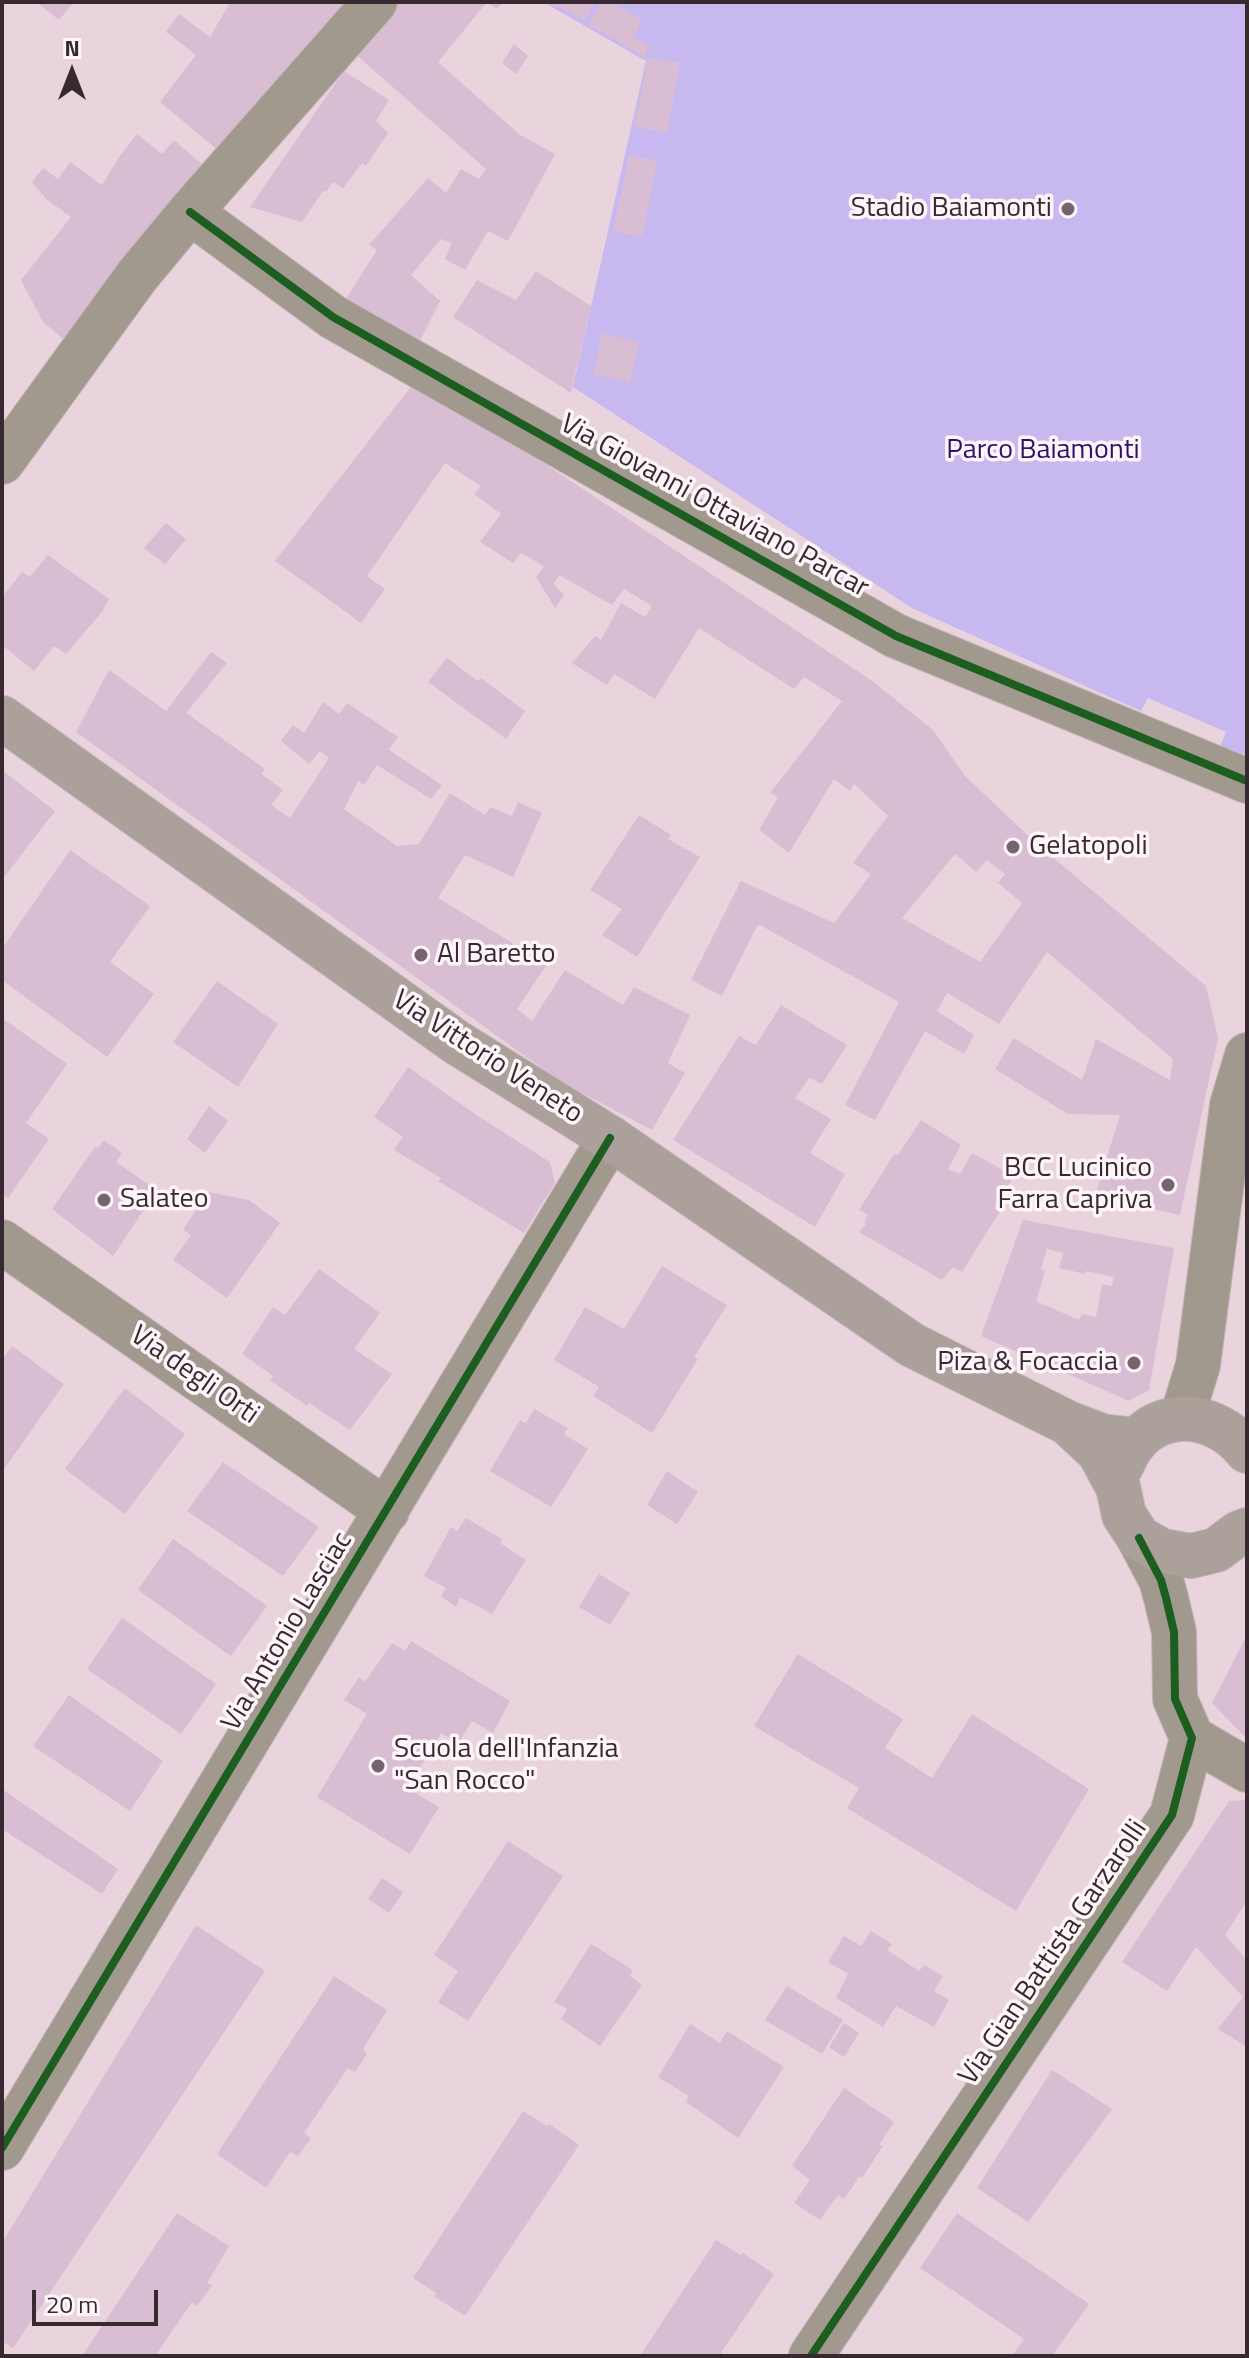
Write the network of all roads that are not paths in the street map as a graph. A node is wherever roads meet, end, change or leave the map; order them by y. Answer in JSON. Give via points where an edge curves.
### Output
{"nodes":[{"id":1,"x":375,"y":2,"type":"edge"},
{"id":2,"x":190,"y":212,"type":"junction"},
{"id":3,"x":2,"y":462,"type":"edge"},
{"id":4,"x":2,"y":718,"type":"edge"},
{"id":5,"x":1247,"y":781,"type":"edge"},
{"id":6,"x":1247,"y":1055,"type":"edge"},
{"id":7,"x":610,"y":1138,"type":"junction"},
{"id":8,"x":2,"y":1242,"type":"edge"},
{"id":9,"x":1197,"y":1420,"type":"junction"},
{"id":10,"x":1068,"y":1423,"type":"junction"},
{"id":11,"x":1135,"y":1440,"type":"junction"},
{"id":12,"x":1247,"y":1451,"type":"edge"},
{"id":13,"x":1118,"y":1487,"type":"junction"},
{"id":14,"x":387,"y":1511,"type":"junction"},
{"id":15,"x":1237,"y":1533,"type":"edge"},
{"id":16,"x":1139,"y":1538,"type":"junction"},
{"id":17,"x":1174,"y":1632,"type":"junction"},
{"id":18,"x":1192,"y":1738,"type":"junction"},
{"id":19,"x":1247,"y":1770,"type":"edge"},
{"id":20,"x":2,"y":2148,"type":"edge"},
{"id":21,"x":811,"y":2356,"type":"edge"}],
"edges":[{"from":1,"to":2,"type":"street"},
{"from":2,"to":3,"type":"street"},
{"from":2,"to":5,"type":"street","name":"Via Giovanni Ottaviano Parcar","via":[[333,317],[896,636]]},
{"from":4,"to":7,"type":"main road","name":"Via Vittorio Veneto","via":[[456,1042]]},
{"from":6,"to":9,"type":"street","via":[[1232,1105],[1198,1365]]},
{"from":7,"to":10,"type":"main road","name":"Via Vittorio Veneto","via":[[912,1345]]},
{"from":7,"to":14,"type":"street","name":"Via Antonio Lasciac"},
{"from":8,"to":14,"type":"street","name":"Via degli Orti"},
{"from":9,"to":11,"type":"main road","via":[[1158,1424]]},
{"from":9,"to":12,"type":"main road","via":[[1237,1438]]},
{"from":10,"to":11,"type":"main road","name":"Via Vittorio Veneto","via":[[1102,1436]]},
{"from":10,"to":13,"type":"main road","name":"Via Vittorio Veneto","via":[[1099,1452]]},
{"from":11,"to":13,"type":"main road","via":[[1122,1463]]},
{"from":13,"to":16,"type":"main road","name":"Via Vittorio Veneto","via":[[1124,1515]]},
{"from":14,"to":20,"type":"street","name":"Via Antonio Lasciac"},
{"from":15,"to":16,"type":"main road","via":[[1191,1556],[1162,1551]]},
{"from":15,"to":17,"type":"street","via":[[1190,1586]]},
{"from":16,"to":17,"type":"street","via":[[1161,1580]]},
{"from":17,"to":18,"type":"street","via":[[1175,1699]]},
{"from":18,"to":19,"type":"street"},
{"from":18,"to":21,"type":"street","name":"Via Gian Battista Garzarolli","via":[[1172,1815]]}]}
